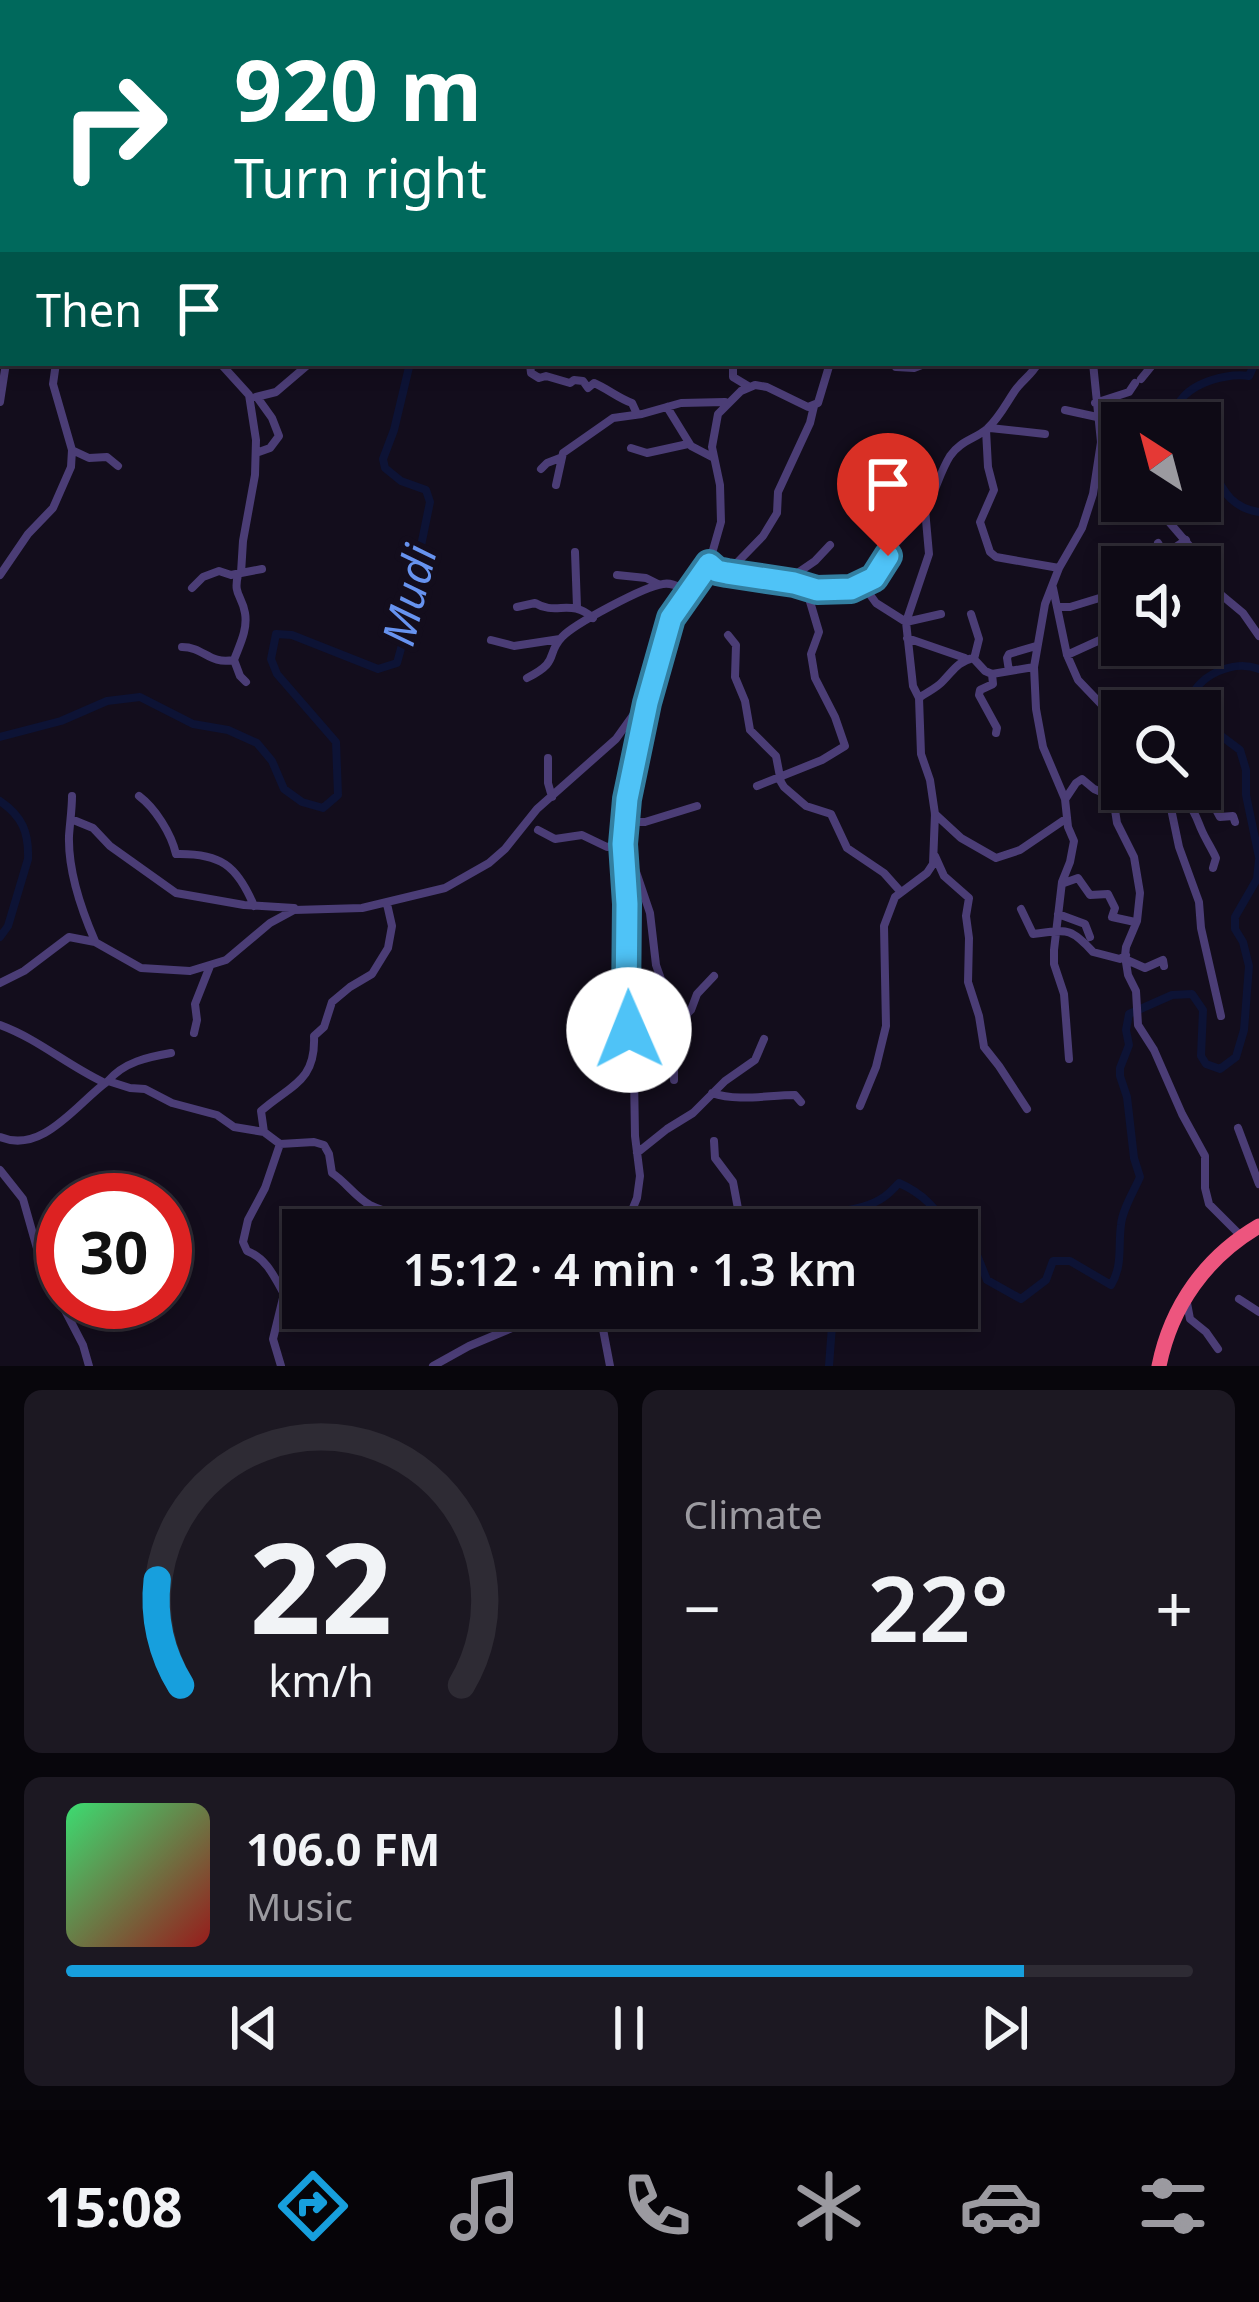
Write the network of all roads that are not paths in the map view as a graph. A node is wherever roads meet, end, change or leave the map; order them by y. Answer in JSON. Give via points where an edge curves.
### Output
{"nodes":[{"id":1,"x":6,"y":366,"type":"edge"},
{"id":2,"x":56,"y":366,"type":"edge"},
{"id":3,"x":223,"y":366,"type":"edge"},
{"id":4,"x":306,"y":366,"type":"edge"},
{"id":5,"x":530,"y":366,"type":"edge"},
{"id":6,"x":733,"y":366,"type":"edge"},
{"id":7,"x":829,"y":366,"type":"edge"},
{"id":8,"x":919,"y":366,"type":"edge"},
{"id":9,"x":1036,"y":366,"type":"edge"},
{"id":10,"x":1093,"y":366,"type":"edge"},
{"id":11,"x":1151,"y":366,"type":"edge"},
{"id":12,"x":896,"y":367,"type":"dead end"},
{"id":13,"x":749,"y":386,"type":"junction"},
{"id":14,"x":253,"y":396,"type":"junction"},
{"id":15,"x":0,"y":402,"type":"edge"},
{"id":16,"x":727,"y":403,"type":"junction"},
{"id":17,"x":1095,"y":403,"type":"junction"},
{"id":18,"x":814,"y":406,"type":"junction"},
{"id":19,"x":667,"y":407,"type":"junction"},
{"id":20,"x":1065,"y":410,"type":"dead end"},
{"id":21,"x":637,"y":414,"type":"junction"},
{"id":22,"x":1096,"y":417,"type":"junction"},
{"id":23,"x":987,"y":429,"type":"junction"},
{"id":24,"x":1045,"y":434,"type":"dead end"},
{"id":25,"x":1101,"y":442,"type":"joint"},
{"id":26,"x":690,"y":444,"type":"junction"},
{"id":27,"x":632,"y":448,"type":"dead end"},
{"id":28,"x":72,"y":451,"type":"junction"},
{"id":29,"x":256,"y":453,"type":"junction"},
{"id":30,"x":560,"y":458,"type":"junction"},
{"id":31,"x":714,"y":458,"type":"junction"},
{"id":32,"x":118,"y":466,"type":"dead end"},
{"id":33,"x":541,"y":469,"type":"dead end"},
{"id":34,"x":556,"y":484,"type":"dead end"},
{"id":35,"x":925,"y":509,"type":"junction"},
{"id":36,"x":1170,"y":522,"type":"edge"},
{"id":37,"x":1186,"y":540,"type":"junction"},
{"id":38,"x":830,"y":545,"type":"dead end"},
{"id":39,"x":1177,"y":546,"type":"edge"},
{"id":40,"x":1189,"y":546,"type":"edge"},
{"id":41,"x":575,"y":552,"type":"dead end"},
{"id":42,"x":709,"y":564,"type":"junction"},
{"id":43,"x":1059,"y":568,"type":"junction"},
{"id":44,"x":262,"y":569,"type":"dead end"},
{"id":45,"x":727,"y":573,"type":"junction"},
{"id":46,"x":239,"y":574,"type":"junction"},
{"id":47,"x":0,"y":575,"type":"edge"},
{"id":48,"x":617,"y":575,"type":"dead end"},
{"id":49,"x":794,"y":583,"type":"junction"},
{"id":50,"x":660,"y":584,"type":"junction"},
{"id":51,"x":862,"y":585,"type":"junction"},
{"id":52,"x":1052,"y":586,"type":"junction"},
{"id":53,"x":192,"y":588,"type":"dead end"},
{"id":54,"x":806,"y":588,"type":"junction"},
{"id":55,"x":689,"y":591,"type":"junction"},
{"id":56,"x":1221,"y":595,"type":"edge"},
{"id":57,"x":1101,"y":598,"type":"edge"},
{"id":58,"x":518,"y":607,"type":"dead end"},
{"id":59,"x":577,"y":607,"type":"junction"},
{"id":60,"x":1058,"y":607,"type":"junction"},
{"id":61,"x":941,"y":614,"type":"dead end"},
{"id":62,"x":971,"y":614,"type":"dead end"},
{"id":63,"x":593,"y":617,"type":"junction"},
{"id":64,"x":906,"y":622,"type":"junction"},
{"id":65,"x":728,"y":635,"type":"dead end"},
{"id":66,"x":1259,"y":636,"type":"edge"},
{"id":67,"x":908,"y":638,"type":"junction"},
{"id":68,"x":560,"y":639,"type":"junction"},
{"id":69,"x":490,"y":640,"type":"dead end"},
{"id":70,"x":1063,"y":640,"type":"junction"},
{"id":71,"x":1101,"y":640,"type":"edge"},
{"id":72,"x":182,"y":646,"type":"dead end"},
{"id":73,"x":1037,"y":646,"type":"junction"},
{"id":74,"x":1079,"y":649,"type":"junction"},
{"id":75,"x":1067,"y":656,"type":"junction"},
{"id":76,"x":970,"y":659,"type":"junction"},
{"id":77,"x":234,"y":660,"type":"junction"},
{"id":78,"x":1034,"y":667,"type":"junction"},
{"id":79,"x":1009,"y":671,"type":"junction"},
{"id":80,"x":992,"y":674,"type":"junction"},
{"id":81,"x":527,"y":678,"type":"dead end"},
{"id":82,"x":246,"y":682,"type":"dead end"},
{"id":83,"x":920,"y":698,"type":"junction"},
{"id":84,"x":647,"y":703,"type":"junction"},
{"id":85,"x":1101,"y":705,"type":"edge"},
{"id":86,"x":996,"y":733,"type":"dead end"},
{"id":87,"x":548,"y":758,"type":"dead end"},
{"id":88,"x":780,"y":776,"type":"junction"},
{"id":89,"x":757,"y":786,"type":"dead end"},
{"id":90,"x":73,"y":796,"type":"dead end"},
{"id":91,"x":139,"y":796,"type":"dead end"},
{"id":92,"x":552,"y":796,"type":"junction"},
{"id":93,"x":1065,"y":799,"type":"junction"},
{"id":94,"x":697,"y":806,"type":"dead end"},
{"id":95,"x":1172,"y":810,"type":"edge"},
{"id":96,"x":1195,"y":810,"type":"edge"},
{"id":97,"x":1216,"y":810,"type":"edge"},
{"id":98,"x":935,"y":814,"type":"junction"},
{"id":99,"x":1066,"y":818,"type":"junction"},
{"id":100,"x":71,"y":819,"type":"junction"},
{"id":101,"x":623,"y":822,"type":"junction"},
{"id":102,"x":1234,"y":822,"type":"dead end"},
{"id":103,"x":538,"y":830,"type":"dead end"},
{"id":104,"x":623,"y":844,"type":"junction"},
{"id":105,"x":934,"y":855,"type":"junction"},
{"id":106,"x":627,"y":857,"type":"junction"},
{"id":107,"x":1213,"y":868,"type":"dead end"},
{"id":108,"x":1062,"y":883,"type":"junction"},
{"id":109,"x":900,"y":891,"type":"junction"},
{"id":110,"x":388,"y":904,"type":"junction"},
{"id":111,"x":254,"y":906,"type":"junction"},
{"id":112,"x":303,"y":908,"type":"junction"},
{"id":113,"x":1021,"y":909,"type":"dead end"},
{"id":114,"x":1058,"y":914,"type":"junction"},
{"id":115,"x":1136,"y":922,"type":"junction"},
{"id":116,"x":1058,"y":928,"type":"junction"},
{"id":117,"x":1090,"y":937,"type":"dead end"},
{"id":118,"x":95,"y":942,"type":"junction"},
{"id":119,"x":1126,"y":957,"type":"junction"},
{"id":120,"x":210,"y":966,"type":"junction"},
{"id":121,"x":1164,"y":966,"type":"dead end"},
{"id":122,"x":714,"y":976,"type":"dead end"},
{"id":123,"x":0,"y":983,"type":"edge"},
{"id":124,"x":687,"y":1014,"type":"junction"},
{"id":125,"x":1221,"y":1016,"type":"dead end"},
{"id":126,"x":0,"y":1025,"type":"edge"},
{"id":127,"x":194,"y":1033,"type":"dead end"},
{"id":128,"x":764,"y":1039,"type":"dead end"},
{"id":129,"x":171,"y":1054,"type":"dead end"},
{"id":130,"x":1069,"y":1060,"type":"dead end"},
{"id":131,"x":674,"y":1080,"type":"dead end"},
{"id":132,"x":106,"y":1082,"type":"junction"},
{"id":133,"x":712,"y":1093,"type":"junction"},
{"id":134,"x":801,"y":1102,"type":"dead end"},
{"id":135,"x":860,"y":1106,"type":"dead end"},
{"id":136,"x":1027,"y":1108,"type":"dead end"},
{"id":137,"x":1238,"y":1128,"type":"dead end"},
{"id":138,"x":264,"y":1132,"type":"junction"},
{"id":139,"x":0,"y":1137,"type":"edge"},
{"id":140,"x":714,"y":1142,"type":"dead end"},
{"id":141,"x":280,"y":1144,"type":"junction"},
{"id":142,"x":638,"y":1153,"type":"junction"},
{"id":143,"x":0,"y":1170,"type":"edge"},
{"id":144,"x":1259,"y":1184,"type":"edge"},
{"id":145,"x":381,"y":1209,"type":"edge"},
{"id":146,"x":631,"y":1209,"type":"edge"},
{"id":147,"x":738,"y":1209,"type":"edge"},
{"id":148,"x":1253,"y":1233,"type":"edge"},
{"id":149,"x":1184,"y":1299,"type":"junction"},
{"id":150,"x":1239,"y":1299,"type":"dead end"},
{"id":151,"x":1259,"y":1312,"type":"edge"},
{"id":152,"x":510,"y":1329,"type":"edge"},
{"id":153,"x":604,"y":1329,"type":"edge"},
{"id":154,"x":1218,"y":1349,"type":"dead end"},
{"id":155,"x":89,"y":1366,"type":"edge"},
{"id":156,"x":281,"y":1366,"type":"edge"},
{"id":157,"x":433,"y":1366,"type":"edge"},
{"id":158,"x":610,"y":1366,"type":"edge"},
{"id":159,"x":1159,"y":1366,"type":"edge"}],
"edges":[{"from":1,"to":15,"type":"street"},
{"from":2,"to":28,"type":"street","via":[[54,389]]},
{"from":3,"to":14,"type":"street"},
{"from":4,"to":14,"type":"street","via":[[276,392]]},
{"from":5,"to":21,"type":"street","via":[[538,378],[610,390]]},
{"from":6,"to":13,"type":"street","via":[[733,377]]},
{"from":7,"to":18,"type":"street"},
{"from":8,"to":12,"type":"street"},
{"from":9,"to":23,"type":"street"},
{"from":10,"to":17,"type":"street"},
{"from":11,"to":17,"type":"street","via":[[1129,392]]},
{"from":13,"to":16,"type":"street"},
{"from":13,"to":18,"type":"street"},
{"from":14,"to":29,"type":"street"},
{"from":14,"to":29,"type":"street","via":[[279,436]]},
{"from":16,"to":19,"type":"street"},
{"from":16,"to":31,"type":"street","via":[[716,421]]},
{"from":17,"to":22,"type":"street"},
{"from":18,"to":45,"type":"street","via":[[783,476],[777,513]]},
{"from":19,"to":21,"type":"street"},
{"from":19,"to":26,"type":"street"},
{"from":20,"to":22,"type":"street"},
{"from":21,"to":30,"type":"street","via":[[613,418]]},
{"from":22,"to":25,"type":"street"},
{"from":23,"to":24,"type":"street"},
{"from":23,"to":35,"type":"street","via":[[952,453]]},
{"from":23,"to":43,"type":"street","via":[[994,490],[980,523],[990,552]]},
{"from":25,"to":43,"type":"street","via":[[1094,494]]},
{"from":26,"to":27,"type":"street"},
{"from":26,"to":31,"type":"street"},
{"from":28,"to":32,"type":"street"},
{"from":28,"to":47,"type":"street","via":[[53,508]]},
{"from":29,"to":46,"type":"street"},
{"from":30,"to":33,"type":"street"},
{"from":30,"to":34,"type":"street"},
{"from":31,"to":42,"type":"street","via":[[722,512]]},
{"from":35,"to":51,"type":"street"},
{"from":35,"to":64,"type":"street","via":[[929,554]]},
{"from":36,"to":37,"type":"street"},
{"from":37,"to":39,"type":"street"},
{"from":37,"to":40,"type":"street"},
{"from":38,"to":49,"type":"street"},
{"from":41,"to":59,"type":"street"},
{"from":42,"to":45,"type":"street"},
{"from":42,"to":55,"type":"street"},
{"from":43,"to":52,"type":"street"},
{"from":44,"to":46,"type":"street"},
{"from":45,"to":49,"type":"street"},
{"from":46,"to":53,"type":"street","via":[[219,571]]},
{"from":46,"to":77,"type":"street","via":[[246,630]]},
{"from":48,"to":50,"type":"street"},
{"from":49,"to":54,"type":"street"},
{"from":50,"to":55,"type":"street"},
{"from":50,"to":63,"type":"street"},
{"from":51,"to":54,"type":"street"},
{"from":51,"to":64,"type":"street"},
{"from":52,"to":60,"type":"street"},
{"from":52,"to":73,"type":"street"},
{"from":54,"to":88,"type":"street","via":[[819,632],[814,678],[845,746]]},
{"from":55,"to":84,"type":"street","via":[[671,618]]},
{"from":56,"to":66,"type":"street"},
{"from":57,"to":60,"type":"street"},
{"from":58,"to":59,"type":"street"},
{"from":59,"to":63,"type":"street"},
{"from":60,"to":70,"type":"street"},
{"from":61,"to":64,"type":"street"},
{"from":62,"to":76,"type":"street","via":[[979,639]]},
{"from":63,"to":68,"type":"street"},
{"from":64,"to":67,"type":"street"},
{"from":65,"to":88,"type":"street","via":[[749,728],[776,756]]},
{"from":67,"to":76,"type":"street"},
{"from":67,"to":83,"type":"street"},
{"from":68,"to":69,"type":"street","via":[[514,646]]},
{"from":68,"to":81,"type":"street","via":[[548,665]]},
{"from":70,"to":74,"type":"street"},
{"from":70,"to":75,"type":"street"},
{"from":71,"to":74,"type":"street"},
{"from":72,"to":77,"type":"street","via":[[218,662]]},
{"from":73,"to":78,"type":"street"},
{"from":73,"to":79,"type":"street","via":[[1009,654]]},
{"from":74,"to":75,"type":"street"},
{"from":75,"to":85,"type":"street"},
{"from":76,"to":80,"type":"street"},
{"from":76,"to":83,"type":"street"},
{"from":77,"to":82,"type":"street"},
{"from":78,"to":79,"type":"street"},
{"from":78,"to":93,"type":"street","via":[[1043,747]]},
{"from":79,"to":80,"type":"street"},
{"from":80,"to":86,"type":"street","via":[[993,684],[979,695]]},
{"from":83,"to":98,"type":"street","via":[[921,754]]},
{"from":84,"to":92,"type":"street"},
{"from":84,"to":101,"type":"street"},
{"from":87,"to":92,"type":"street"},
{"from":88,"to":89,"type":"street"},
{"from":88,"to":109,"type":"street","via":[[806,806],[831,814],[847,848]]},
{"from":90,"to":100,"type":"street"},
{"from":91,"to":111,"type":"street","via":[[153,806],[176,854],[224,862]]},
{"from":92,"to":110,"type":"street","via":[[490,863],[445,888]]},
{"from":93,"to":99,"type":"street"},
{"from":93,"to":115,"type":"street","via":[[1082,779],[1113,797],[1134,857]]},
{"from":94,"to":101,"type":"street"},
{"from":95,"to":125,"type":"street"},
{"from":96,"to":107,"type":"street"},
{"from":97,"to":102,"type":"street"},
{"from":98,"to":99,"type":"street","via":[[996,858]]},
{"from":98,"to":105,"type":"street"},
{"from":99,"to":108,"type":"street","via":[[1073,841]]},
{"from":100,"to":111,"type":"street","via":[[173,892]]},
{"from":100,"to":118,"type":"street","via":[[71,862]]},
{"from":101,"to":104,"type":"street"},
{"from":103,"to":104,"type":"street","via":[[559,840],[582,835],[607,847]]},
{"from":104,"to":106,"type":"street"},
{"from":105,"to":109,"type":"street","via":[[927,873]]},
{"from":105,"to":136,"type":"street","via":[[969,898],[968,982],[983,1047]]},
{"from":106,"to":124,"type":"street","via":[[650,913],[661,979]]},
{"from":106,"to":142,"type":"street","via":[[626,1006]]},
{"from":108,"to":114,"type":"street"},
{"from":108,"to":115,"type":"street","via":[[1078,878],[1090,896],[1108,894],[1112,917]]},
{"from":109,"to":135,"type":"street","via":[[884,926],[886,1026]]},
{"from":110,"to":112,"type":"street"},
{"from":110,"to":138,"type":"street","via":[[388,947],[372,974],[332,1003],[304,1080],[262,1110]]},
{"from":111,"to":112,"type":"street"},
{"from":112,"to":120,"type":"street"},
{"from":113,"to":116,"type":"street","via":[[1033,934]]},
{"from":114,"to":116,"type":"street"},
{"from":114,"to":117,"type":"street","via":[[1085,924]]},
{"from":115,"to":119,"type":"street"},
{"from":116,"to":119,"type":"street","via":[[1093,952]]},
{"from":116,"to":130,"type":"street","via":[[1054,959]]},
{"from":118,"to":120,"type":"street","via":[[146,970]]},
{"from":118,"to":123,"type":"street","via":[[63,939]]},
{"from":119,"to":121,"type":"street","via":[[1145,968],[1163,959]]},
{"from":119,"to":148,"type":"street","via":[[1140,1028],[1204,1156],[1208,1204]]},
{"from":120,"to":127,"type":"street"},
{"from":122,"to":124,"type":"street"},
{"from":124,"to":131,"type":"street","via":[[674,1047]]},
{"from":126,"to":132,"type":"street"},
{"from":128,"to":133,"type":"street","via":[[755,1060]]},
{"from":129,"to":132,"type":"street","via":[[125,1066]]},
{"from":132,"to":138,"type":"street"},
{"from":132,"to":139,"type":"street","via":[[55,1127],[21,1141]]},
{"from":133,"to":134,"type":"street","via":[[795,1095]]},
{"from":133,"to":142,"type":"street"},
{"from":137,"to":144,"type":"street"},
{"from":138,"to":141,"type":"street"},
{"from":140,"to":147,"type":"street"},
{"from":141,"to":145,"type":"street","via":[[324,1145],[330,1170]]},
{"from":141,"to":156,"type":"street","via":[[243,1243],[284,1294],[273,1336]]},
{"from":142,"to":146,"type":"street"},
{"from":143,"to":155,"type":"street","via":[[23,1199],[42,1266]]},
{"from":148,"to":149,"type":"highway","via":[[1204,1270]]},
{"from":149,"to":154,"type":"street","via":[[1190,1319]]},
{"from":149,"to":159,"type":"highway"},
{"from":150,"to":151,"type":"street"},
{"from":152,"to":157,"type":"street"},
{"from":153,"to":158,"type":"street"}]}
